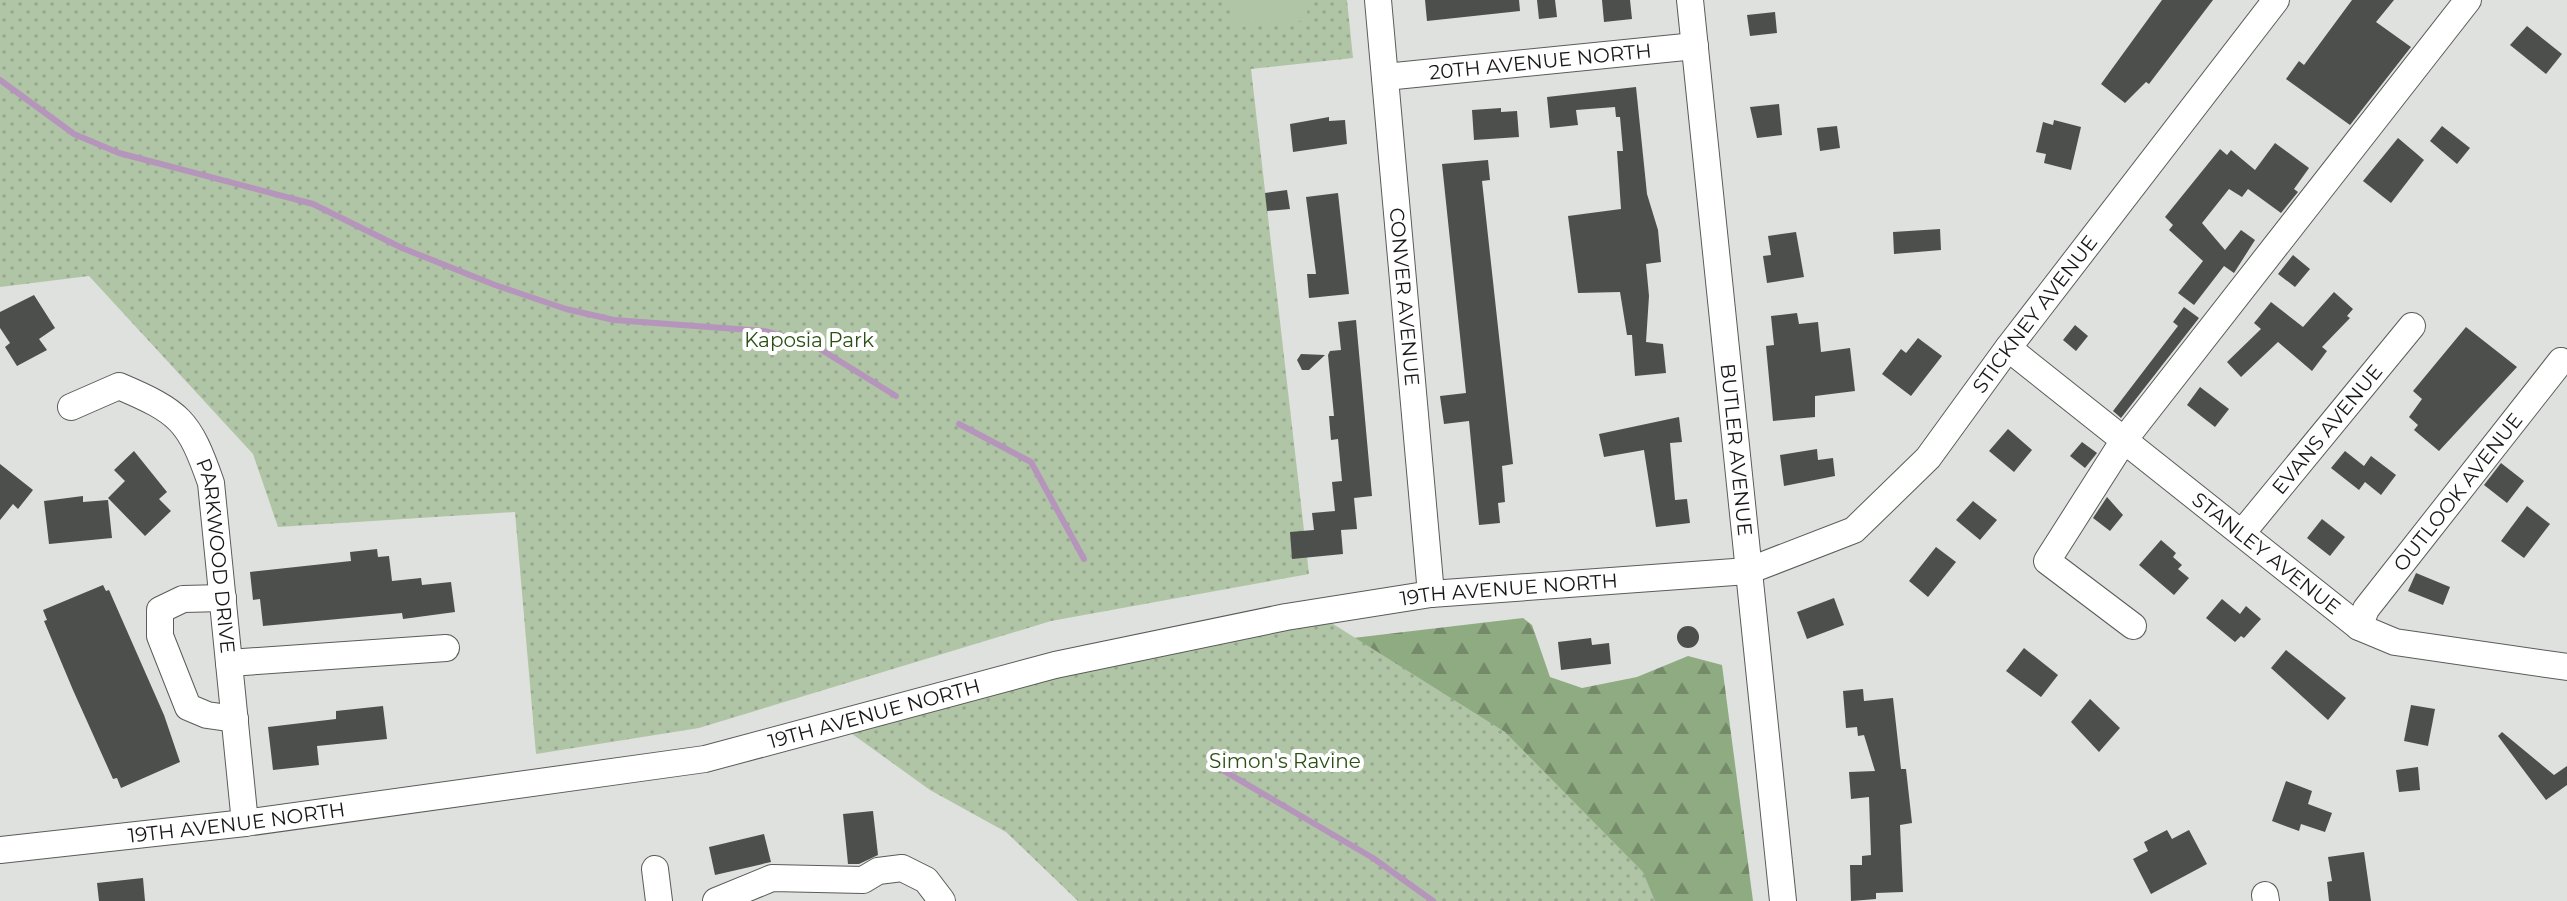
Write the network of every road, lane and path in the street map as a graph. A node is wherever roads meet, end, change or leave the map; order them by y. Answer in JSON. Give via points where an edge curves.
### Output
{"nodes":[{"id":1,"x":1378,"y":0,"type":"edge"},
{"id":2,"x":1690,"y":0,"type":"edge"},
{"id":3,"x":2276,"y":0,"type":"edge"},
{"id":4,"x":2468,"y":0,"type":"edge"},
{"id":5,"x":1695,"y":46,"type":"junction"},
{"id":6,"x":1385,"y":77,"type":"junction"},
{"id":7,"x":2412,"y":326,"type":"dead end"},
{"id":8,"x":2008,"y":348,"type":"junction"},
{"id":9,"x":2561,"y":361,"type":"dead end"},
{"id":10,"x":71,"y":407,"type":"dead end"},
{"id":11,"x":2124,"y":440,"type":"junction"},
{"id":12,"x":2242,"y":533,"type":"junction"},
{"id":13,"x":1748,"y":571,"type":"junction"},
{"id":14,"x":1431,"y":594,"type":"junction"},
{"id":15,"x":223,"y":598,"type":"junction"},
{"id":16,"x":2133,"y":626,"type":"dead end"},
{"id":17,"x":2359,"y":627,"type":"junction"},
{"id":18,"x":446,"y":648,"type":"dead end"},
{"id":19,"x":229,"y":663,"type":"junction"},
{"id":20,"x":2567,"y":667,"type":"edge"},
{"id":21,"x":235,"y":719,"type":"junction"},
{"id":22,"x":245,"y":823,"type":"junction"},
{"id":23,"x":0,"y":850,"type":"edge"},
{"id":24,"x":655,"y":869,"type":"dead end"},
{"id":25,"x":867,"y":890,"type":"edge"},
{"id":26,"x":659,"y":901,"type":"edge"},
{"id":27,"x":716,"y":901,"type":"edge"},
{"id":28,"x":942,"y":901,"type":"edge"},
{"id":29,"x":1783,"y":901,"type":"edge"}],
"edges":[{"from":1,"to":6,"type":"street","name":"CONVER AVENUE"},
{"from":2,"to":5,"type":"street","name":"BUTLER AVENUE"},
{"from":3,"to":8,"type":"street","name":"STICKNEY AVENUE"},
{"from":4,"to":11,"type":"street"},
{"from":5,"to":6,"type":"street","name":"20TH AVENUE NORTH"},
{"from":5,"to":13,"type":"street","name":"BUTLER AVENUE"},
{"from":6,"to":14,"type":"street","name":"CONVER AVENUE"},
{"from":7,"to":12,"type":"street","name":"EVANS AVENUE"},
{"from":8,"to":11,"type":"street","name":"STANLEY AVENUE"},
{"from":8,"to":13,"type":"street","name":"STICKNEY AVENUE","via":[[1928,458],[1854,530]]},
{"from":9,"to":17,"type":"street","name":"OUTLOOK AVENUE","via":[[2366,609]]},
{"from":10,"to":15,"type":"street","name":"PARKWOOD DRIVE","via":[[119,386],[167,407],[195,436],[211,483]]},
{"from":11,"to":12,"type":"street","name":"STANLEY AVENUE"},
{"from":11,"to":16,"type":"street","via":[[2047,561]]},
{"from":12,"to":17,"type":"street","name":"STANLEY AVENUE"},
{"from":13,"to":14,"type":"street","name":"19TH AVENUE NORTH"},
{"from":13,"to":29,"type":"street","name":"BUTLER AVENUE"},
{"from":14,"to":22,"type":"street","name":"19TH AVENUE NORTH","via":[[1106,653],[705,759]]},
{"from":15,"to":19,"type":"street","name":"PARKWOOD DRIVE"},
{"from":15,"to":21,"type":"street","via":[[183,599],[160,610],[160,636],[188,707]]},
{"from":17,"to":20,"type":"street","name":"STANLEY AVENUE","via":[[2395,642]]},
{"from":18,"to":19,"type":"street"},
{"from":19,"to":21,"type":"street","name":"PARKWOOD DRIVE"},
{"from":21,"to":22,"type":"street","name":"PARKWOOD DRIVE"},
{"from":22,"to":23,"type":"street","name":"19TH AVENUE NORTH"},
{"from":24,"to":26,"type":"street"},
{"from":25,"to":27,"type":"street","via":[[772,878]]},
{"from":25,"to":28,"type":"street","via":[[878,871],[902,868],[926,880]]}]}
